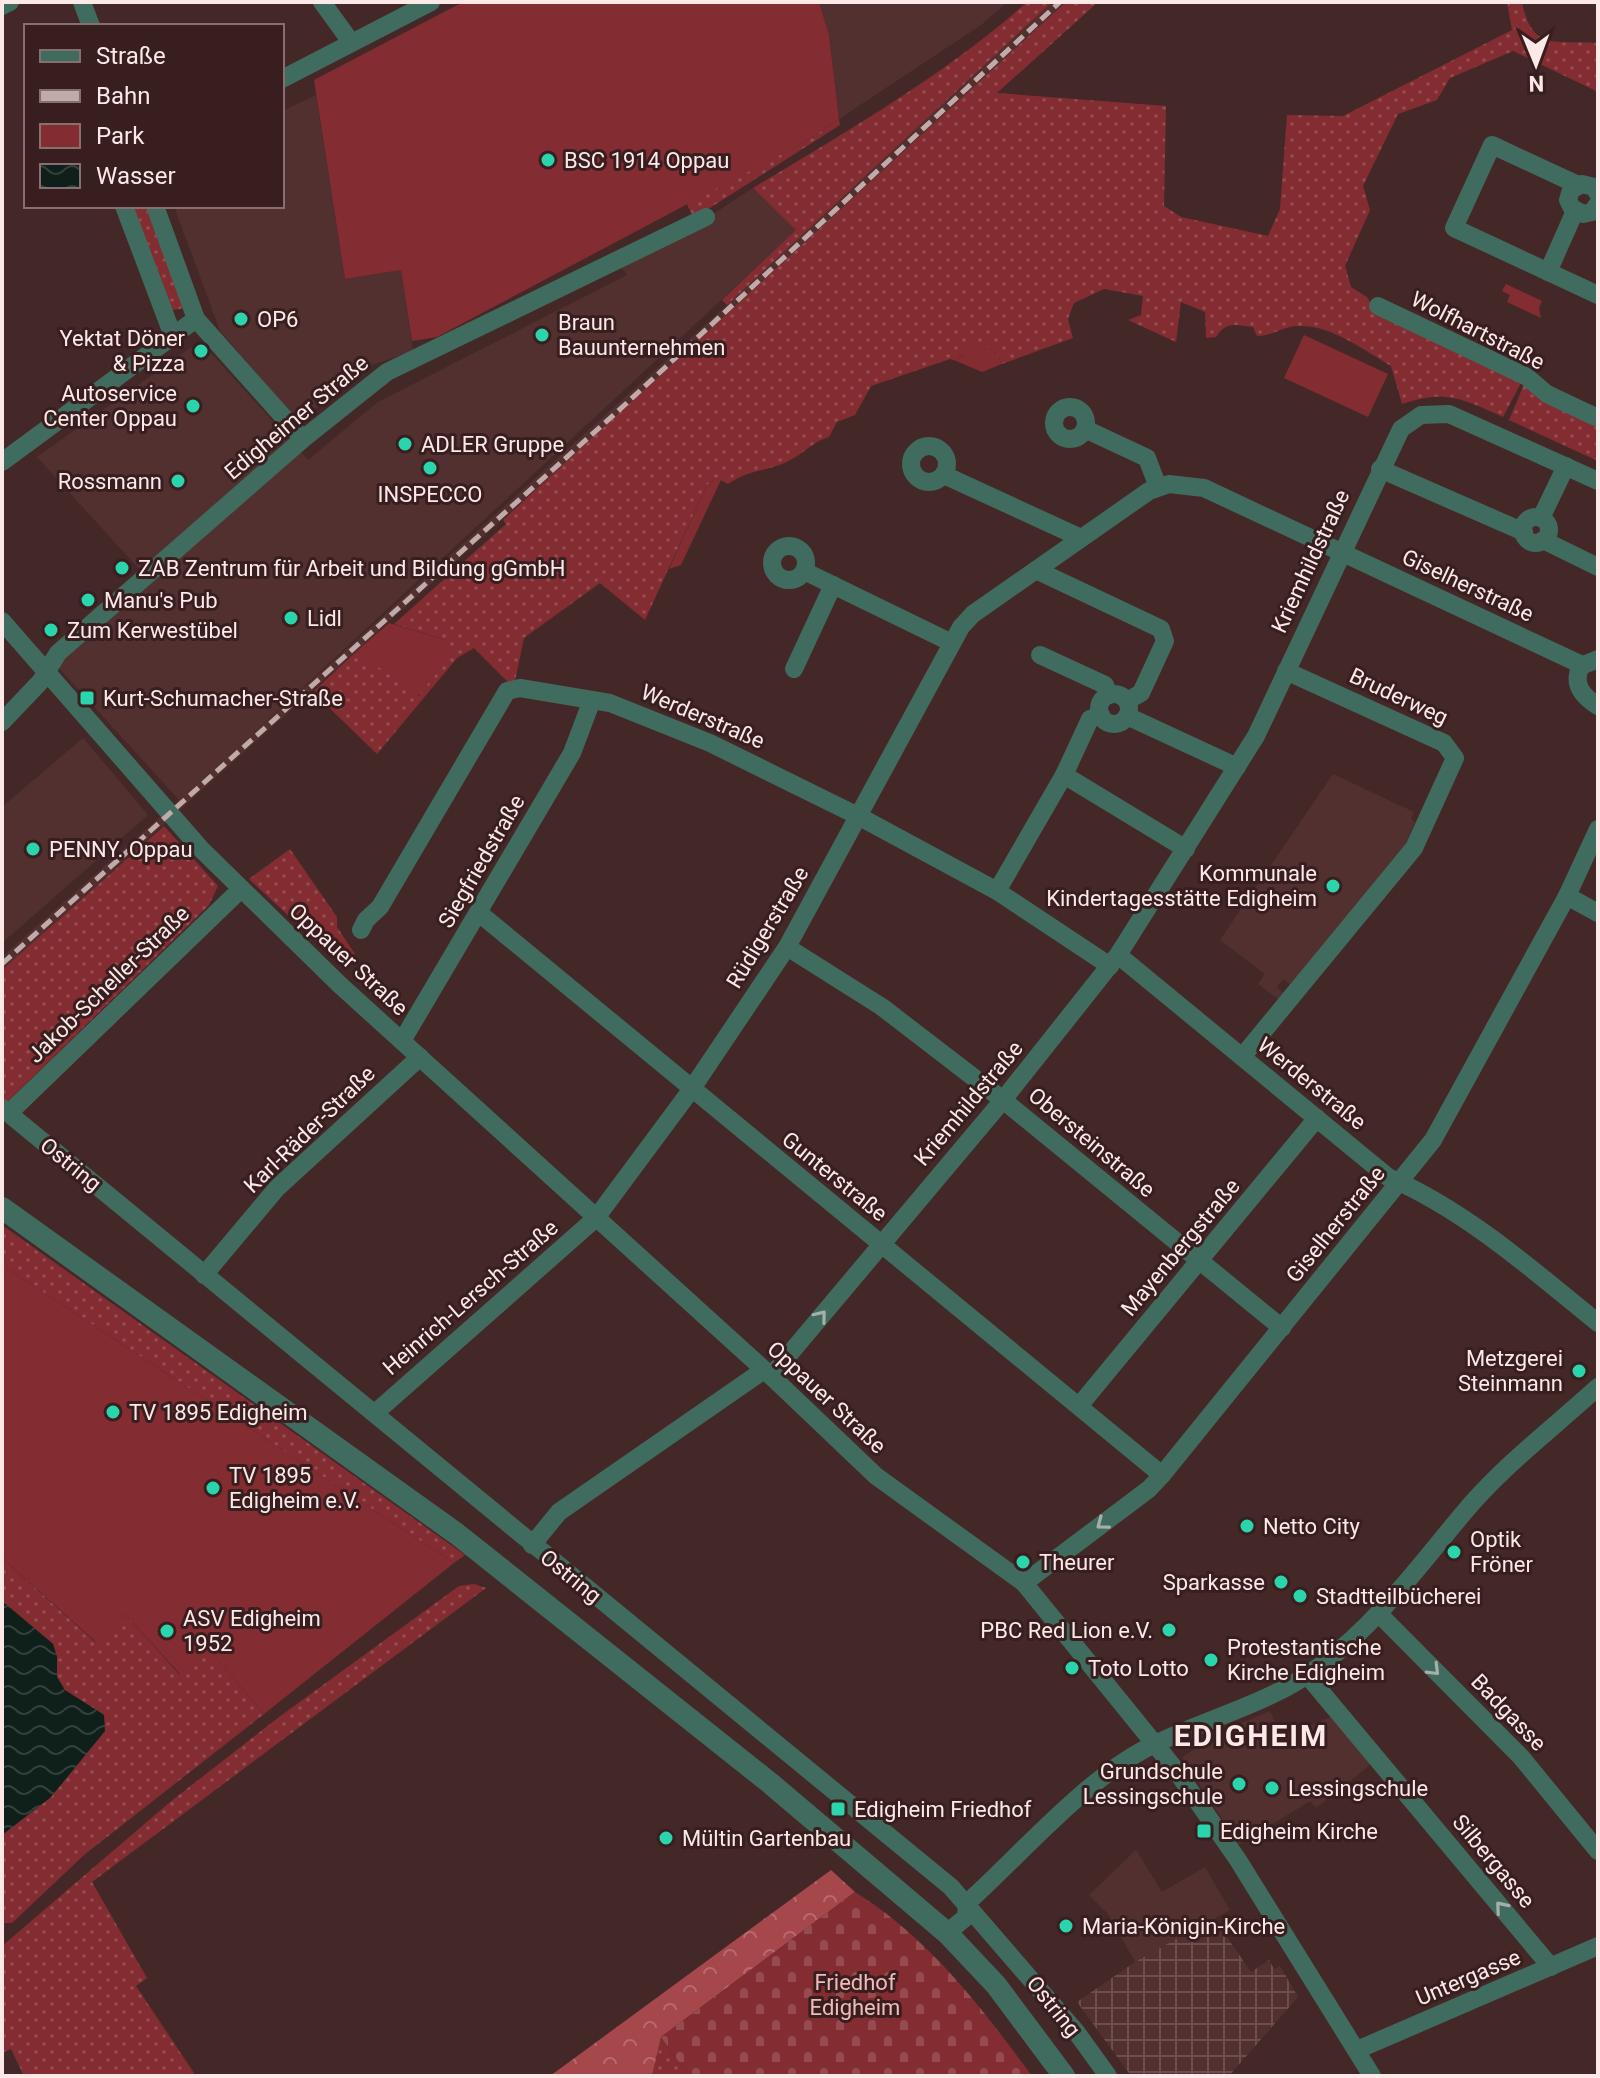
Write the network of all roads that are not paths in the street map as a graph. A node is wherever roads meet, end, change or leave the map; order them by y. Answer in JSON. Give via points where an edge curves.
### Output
{"nodes":[{"id":1,"x":10,"y":2,"type":"edge"},
{"id":2,"x":82,"y":2,"type":"edge"},
{"id":3,"x":322,"y":2,"type":"edge"},
{"id":4,"x":431,"y":2,"type":"edge"},
{"id":5,"x":2,"y":6,"type":"edge"},
{"id":6,"x":90,"y":24,"type":"edge"},
{"id":7,"x":351,"y":42,"type":"junction"},
{"id":8,"x":284,"y":78,"type":"edge"},
{"id":9,"x":1594,"y":193,"type":"edge"},
{"id":10,"x":125,"y":208,"type":"edge"},
{"id":11,"x":156,"y":208,"type":"edge"},
{"id":12,"x":1575,"y":211,"type":"junction"},
{"id":13,"x":706,"y":217,"type":"dead end"},
{"id":14,"x":1548,"y":272,"type":"junction"},
{"id":15,"x":1598,"y":295,"type":"edge"},
{"id":16,"x":1378,"y":306,"type":"dead end"},
{"id":17,"x":196,"y":319,"type":"junction"},
{"id":18,"x":173,"y":336,"type":"junction"},
{"id":19,"x":1598,"y":418,"type":"edge"},
{"id":20,"x":1085,"y":429,"type":"dead end"},
{"id":21,"x":303,"y":439,"type":"junction"},
{"id":22,"x":5,"y":450,"type":"edge"},
{"id":23,"x":1566,"y":466,"type":"junction"},
{"id":24,"x":1380,"y":469,"type":"junction"},
{"id":25,"x":944,"y":475,"type":"dead end"},
{"id":26,"x":1598,"y":481,"type":"edge"},
{"id":27,"x":1158,"y":487,"type":"junction"},
{"id":28,"x":1541,"y":518,"type":"junction"},
{"id":29,"x":1524,"y":532,"type":"junction"},
{"id":30,"x":1081,"y":538,"type":"junction"},
{"id":31,"x":1543,"y":540,"type":"junction"},
{"id":32,"x":1341,"y":553,"type":"junction"},
{"id":33,"x":1598,"y":567,"type":"edge"},
{"id":34,"x":1036,"y":570,"type":"junction"},
{"id":35,"x":804,"y":571,"type":"dead end"},
{"id":36,"x":833,"y":585,"type":"junction"},
{"id":37,"x":2,"y":621,"type":"edge"},
{"id":38,"x":952,"y":643,"type":"junction"},
{"id":39,"x":1040,"y":655,"type":"dead end"},
{"id":40,"x":1585,"y":662,"type":"edge"},
{"id":41,"x":794,"y":669,"type":"dead end"},
{"id":42,"x":1286,"y":671,"type":"junction"},
{"id":43,"x":45,"y":672,"type":"junction"},
{"id":44,"x":592,"y":700,"type":"junction"},
{"id":45,"x":1121,"y":704,"type":"junction"},
{"id":46,"x":1598,"y":706,"type":"edge"},
{"id":47,"x":1101,"y":715,"type":"junction"},
{"id":48,"x":2,"y":722,"type":"edge"},
{"id":49,"x":1237,"y":767,"type":"junction"},
{"id":50,"x":1064,"y":775,"type":"junction"},
{"id":51,"x":860,"y":817,"type":"junction"},
{"id":52,"x":1598,"y":829,"type":"edge"},
{"id":53,"x":1186,"y":849,"type":"junction"},
{"id":54,"x":240,"y":890,"type":"junction"},
{"id":55,"x":997,"y":891,"type":"junction"},
{"id":56,"x":1567,"y":896,"type":"junction"},
{"id":57,"x":479,"y":913,"type":"junction"},
{"id":58,"x":1598,"y":913,"type":"edge"},
{"id":59,"x":361,"y":930,"type":"dead end"},
{"id":60,"x":787,"y":947,"type":"junction"},
{"id":61,"x":1114,"y":961,"type":"junction"},
{"id":62,"x":402,"y":1041,"type":"junction"},
{"id":63,"x":420,"y":1057,"type":"junction"},
{"id":64,"x":1242,"y":1057,"type":"junction"},
{"id":65,"x":691,"y":1090,"type":"junction"},
{"id":66,"x":1003,"y":1100,"type":"junction"},
{"id":67,"x":6,"y":1111,"type":"edge"},
{"id":68,"x":1317,"y":1118,"type":"junction"},
{"id":69,"x":1399,"y":1182,"type":"junction"},
{"id":70,"x":2,"y":1208,"type":"edge"},
{"id":71,"x":596,"y":1218,"type":"junction"},
{"id":72,"x":880,"y":1244,"type":"junction"},
{"id":73,"x":1199,"y":1262,"type":"junction"},
{"id":74,"x":204,"y":1275,"type":"junction"},
{"id":75,"x":1598,"y":1323,"type":"edge"},
{"id":76,"x":1282,"y":1328,"type":"junction"},
{"id":77,"x":768,"y":1373,"type":"junction"},
{"id":78,"x":1598,"y":1387,"type":"edge"},
{"id":79,"x":1079,"y":1406,"type":"junction"},
{"id":80,"x":375,"y":1413,"type":"junction"},
{"id":81,"x":1162,"y":1475,"type":"junction"},
{"id":82,"x":532,"y":1545,"type":"junction"},
{"id":83,"x":1024,"y":1583,"type":"junction"},
{"id":84,"x":1379,"y":1614,"type":"junction"},
{"id":85,"x":1307,"y":1675,"type":"junction"},
{"id":86,"x":1156,"y":1744,"type":"junction"},
{"id":87,"x":1598,"y":1851,"type":"edge"},
{"id":88,"x":967,"y":1903,"type":"junction"},
{"id":89,"x":947,"y":1933,"type":"junction"},
{"id":90,"x":1598,"y":1946,"type":"edge"},
{"id":91,"x":1551,"y":1967,"type":"junction"},
{"id":92,"x":1357,"y":2050,"type":"junction"},
{"id":93,"x":1064,"y":2076,"type":"edge"},
{"id":94,"x":1108,"y":2076,"type":"edge"},
{"id":95,"x":1372,"y":2076,"type":"edge"}],
"edges":[{"from":1,"to":5,"type":"street"},
{"from":2,"to":6,"type":"street"},
{"from":3,"to":7,"type":"street"},
{"from":4,"to":7,"type":"street"},
{"from":7,"to":8,"type":"street"},
{"from":9,"to":12,"type":"street","via":[[1588,214]]},
{"from":9,"to":12,"type":"street","via":[[1571,190],[1568,200]]},
{"from":9,"to":14,"type":"street","via":[[1492,145],[1454,228]]},
{"from":10,"to":18,"type":"street"},
{"from":11,"to":17,"type":"street"},
{"from":12,"to":14,"type":"street"},
{"from":13,"to":21,"type":"street","name":"Edigheimer Straße","via":[[387,372]]},
{"from":14,"to":15,"type":"street"},
{"from":16,"to":19,"type":"street","name":"Wolfhartstraße","via":[[1527,377],[1547,394]]},
{"from":17,"to":18,"type":"street"},
{"from":17,"to":21,"type":"street"},
{"from":18,"to":22,"type":"street"},
{"from":20,"to":27,"type":"street","via":[[1147,458]]},
{"from":21,"to":43,"type":"street","name":"Edigheimer Straße","via":[[58,653]]},
{"from":23,"to":24,"type":"street","name":"Kriemhildstraße","via":[[1435,412],[1409,421],[1394,438]]},
{"from":23,"to":26,"type":"street"},
{"from":23,"to":28,"type":"street"},
{"from":24,"to":29,"type":"street"},
{"from":24,"to":32,"type":"street","name":"Kriemhildstraße"},
{"from":25,"to":30,"type":"street"},
{"from":27,"to":30,"type":"street","name":"Rüdigerstraße"},
{"from":27,"to":32,"type":"street","via":[[1204,488]]},
{"from":28,"to":29,"type":"street","via":[[1527,521]]},
{"from":28,"to":31,"type":"street","via":[[1549,529]]},
{"from":29,"to":31,"type":"street","via":[[1531,542]]},
{"from":30,"to":34,"type":"street","name":"Rüdigerstraße"},
{"from":31,"to":33,"type":"street"},
{"from":32,"to":40,"type":"street","name":"Giselherstraße"},
{"from":32,"to":42,"type":"street","name":"Kriemhildstraße"},
{"from":34,"to":38,"type":"street","name":"Rüdigerstraße","via":[[973,614]]},
{"from":34,"to":45,"type":"street","via":[[1161,629],[1165,641],[1141,693]]},
{"from":35,"to":36,"type":"street"},
{"from":36,"to":38,"type":"street"},
{"from":36,"to":41,"type":"street"},
{"from":37,"to":43,"type":"street"},
{"from":38,"to":51,"type":"street","name":"Rüdigerstraße"},
{"from":39,"to":45,"type":"street","via":[[1105,685]]},
{"from":40,"to":46,"type":"street","via":[[1578,671],[1578,687]]},
{"from":42,"to":49,"type":"street","name":"Kriemhildstraße"},
{"from":42,"to":64,"type":"street","name":"Bruderweg","via":[[1444,743],[1455,758],[1414,848]]},
{"from":43,"to":48,"type":"street","name":"Edigheimer Straße"},
{"from":43,"to":54,"type":"street","name":"Oppauer Straße"},
{"from":44,"to":51,"type":"street","name":"Werderstraße","via":[[710,743]]},
{"from":44,"to":57,"type":"street","name":"Siegfriedstraße","via":[[572,753]]},
{"from":44,"to":59,"type":"street","name":"Werderstraße","via":[[520,688],[507,691],[380,907]]},
{"from":45,"to":47,"type":"street","via":[[1102,701]]},
{"from":45,"to":47,"type":"street","via":[[1116,724]]},
{"from":45,"to":49,"type":"street"},
{"from":47,"to":50,"type":"street","via":[[1090,719]]},
{"from":49,"to":53,"type":"street","name":"Kriemhildstraße"},
{"from":50,"to":53,"type":"street"},
{"from":50,"to":55,"type":"street"},
{"from":51,"to":55,"type":"street","name":"Werderstraße"},
{"from":51,"to":60,"type":"street","name":"Rüdigerstraße"},
{"from":52,"to":56,"type":"street","name":"Giselherstraße"},
{"from":53,"to":61,"type":"street","name":"Kriemhildstraße"},
{"from":54,"to":62,"type":"street","name":"Oppauer Straße"},
{"from":54,"to":67,"type":"street","name":"Jakob-Scheller-Straße"},
{"from":55,"to":61,"type":"street","name":"Werderstraße"},
{"from":56,"to":58,"type":"street"},
{"from":56,"to":69,"type":"street","name":"Giselherstraße","via":[[1433,1140]]},
{"from":57,"to":62,"type":"street","name":"Siegfriedstraße"},
{"from":57,"to":65,"type":"street","name":"Gunterstraße"},
{"from":60,"to":65,"type":"street","name":"Rüdigerstraße"},
{"from":60,"to":66,"type":"street","name":"Obersteinstraße","via":[[882,1007]]},
{"from":61,"to":64,"type":"street","name":"Werderstraße"},
{"from":61,"to":66,"type":"street","name":"Kriemhildstraße"},
{"from":62,"to":63,"type":"street","name":"Oppauer Straße"},
{"from":63,"to":71,"type":"street","name":"Oppauer Straße"},
{"from":63,"to":74,"type":"street","name":"Karl-Räder-Straße","via":[[277,1188]]},
{"from":64,"to":68,"type":"street","name":"Werderstraße"},
{"from":65,"to":71,"type":"street","name":"Rüdigerstraße"},
{"from":65,"to":72,"type":"street","name":"Gunterstraße"},
{"from":66,"to":72,"type":"street","name":"Kriemhildstraße"},
{"from":66,"to":73,"type":"street","name":"Obersteinstraße"},
{"from":67,"to":74,"type":"street","name":"Ostring"},
{"from":68,"to":69,"type":"street","name":"Werderstraße"},
{"from":68,"to":73,"type":"street","name":"Mayenbergstraße"},
{"from":69,"to":75,"type":"street","name":"Werderstraße","via":[[1520,1260]]},
{"from":69,"to":76,"type":"street","name":"Giselherstraße"},
{"from":70,"to":89,"type":"street","name":"Ostring","via":[[457,1534]]},
{"from":71,"to":77,"type":"street","name":"Oppauer Straße"},
{"from":71,"to":80,"type":"street","name":"Heinrich-Lersch-Straße"},
{"from":77,"to":72,"type":"street","name":"Kriemhildstraße","one_way":true},
{"from":72,"to":79,"type":"street","name":"Gunterstraße"},
{"from":73,"to":76,"type":"street","name":"Obersteinstraße"},
{"from":73,"to":79,"type":"street","name":"Mayenbergstraße"},
{"from":74,"to":80,"type":"street","name":"Ostring"},
{"from":76,"to":81,"type":"street","name":"Giselherstraße"},
{"from":77,"to":82,"type":"street","name":"Kriemhildstraße","via":[[559,1512]]},
{"from":77,"to":83,"type":"street","name":"Oppauer Straße","via":[[876,1476]]},
{"from":78,"to":84,"type":"street","via":[[1462,1515]]},
{"from":79,"to":81,"type":"street","name":"Gunterstraße"},
{"from":80,"to":82,"type":"street","name":"Ostring"},
{"from":81,"to":83,"type":"street","name":"Giselherstraße","one_way":true},
{"from":82,"to":88,"type":"street","name":"Ostring"},
{"from":83,"to":86,"type":"street","name":"Oppauer Straße"},
{"from":84,"to":85,"type":"street"},
{"from":84,"to":87,"type":"street","name":"Badgasse","one_way":true,"via":[[1521,1757]]},
{"from":85,"to":86,"type":"street"},
{"from":91,"to":85,"type":"street","name":"Silbergasse","one_way":true},
{"from":86,"to":88,"type":"street","via":[[1092,1786]]},
{"from":86,"to":92,"type":"street","name":"Oppauer Straße","via":[[1238,1860]]},
{"from":88,"to":89,"type":"street","via":[[966,1917]]},
{"from":88,"to":94,"type":"street","name":"Ostring"},
{"from":89,"to":93,"type":"street","name":"Ostring","via":[[996,1985]]},
{"from":90,"to":91,"type":"street","name":"Untergasse"},
{"from":91,"to":92,"type":"street","name":"Untergasse"},
{"from":92,"to":95,"type":"street","name":"Oppauer Straße"}]}
